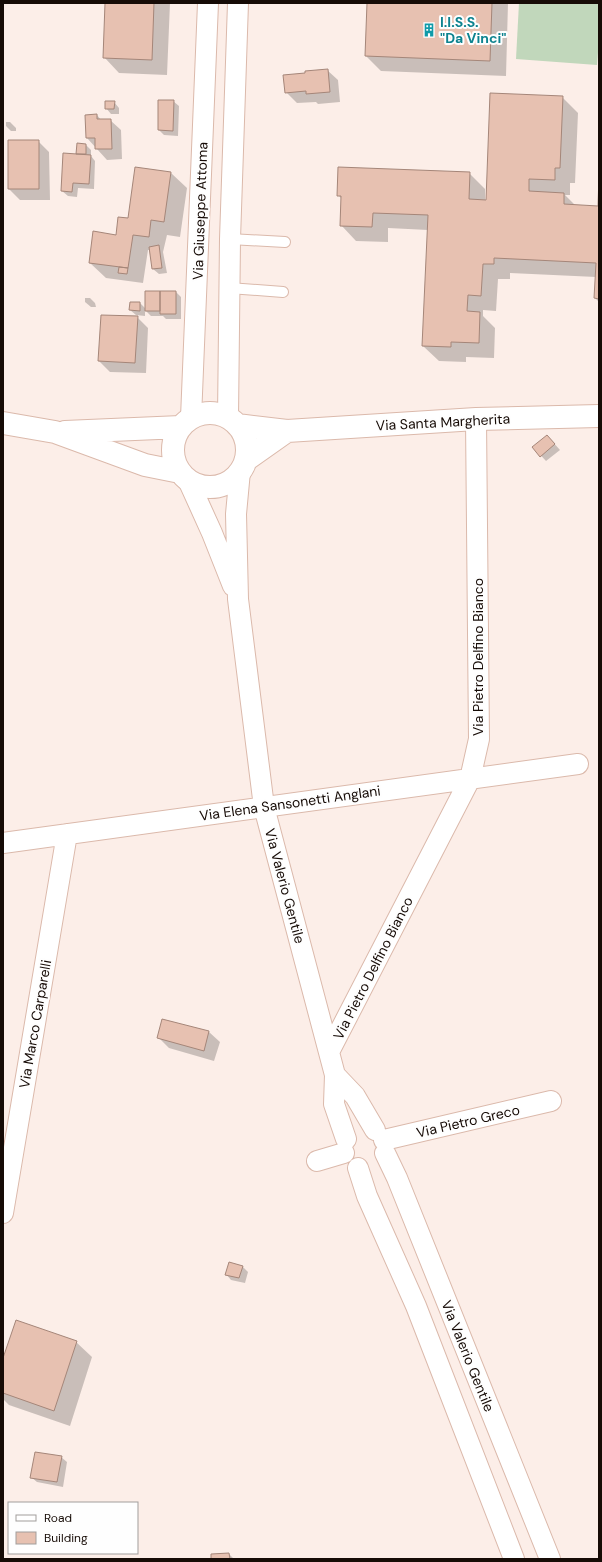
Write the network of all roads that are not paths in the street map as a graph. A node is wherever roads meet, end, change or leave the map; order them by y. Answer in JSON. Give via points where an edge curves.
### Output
{"nodes":[{"id":1,"x":208,"y":3,"type":"edge"},
{"id":2,"x":238,"y":3,"type":"edge"},
{"id":3,"x":230,"y":239,"type":"junction"},
{"id":4,"x":285,"y":242,"type":"dead end"},
{"id":5,"x":229,"y":288,"type":"junction"},
{"id":6,"x":283,"y":292,"type":"dead end"},
{"id":7,"x":599,"y":416,"type":"edge"},
{"id":8,"x":476,"y":419,"type":"junction"},
{"id":9,"x":233,"y":421,"type":"junction"},
{"id":10,"x":3,"y":423,"type":"edge"},
{"id":11,"x":186,"y":423,"type":"junction"},
{"id":12,"x":287,"y":431,"type":"junction"},
{"id":13,"x":55,"y":432,"type":"junction"},
{"id":14,"x":243,"y":466,"type":"junction"},
{"id":15,"x":184,"y":476,"type":"junction"},
{"id":16,"x":238,"y":599,"type":"junction"},
{"id":17,"x":578,"y":764,"type":"dead end"},
{"id":18,"x":470,"y":779,"type":"junction"},
{"id":19,"x":264,"y":807,"type":"junction"},
{"id":20,"x":66,"y":834,"type":"junction"},
{"id":21,"x":3,"y":843,"type":"edge"},
{"id":22,"x":330,"y":1052,"type":"junction"},
{"id":23,"x":335,"y":1075,"type":"junction"},
{"id":24,"x":551,"y":1101,"type":"dead end"},
{"id":25,"x":382,"y":1141,"type":"junction"},
{"id":26,"x":345,"y":1146,"type":"junction"},
{"id":27,"x":317,"y":1161,"type":"dead end"},
{"id":28,"x":358,"y":1168,"type":"junction"},
{"id":29,"x":3,"y":1213,"type":"edge"},
{"id":30,"x":514,"y":1559,"type":"edge"},
{"id":31,"x":550,"y":1559,"type":"edge"}],
"edges":[{"from":1,"to":11,"type":"street","name":"Via Giuseppe Attoma"},
{"from":2,"to":3,"type":"street"},
{"from":3,"to":4,"type":"lane"},
{"from":3,"to":5,"type":"street"},
{"from":5,"to":6,"type":"lane"},
{"from":5,"to":9,"type":"street"},
{"from":7,"to":8,"type":"street","name":"Via Santa Margherita"},
{"from":8,"to":12,"type":"street","name":"Via Santa Margherita"},
{"from":8,"to":18,"type":"street","name":"Via Pietro Delfino Bianco","via":[[479,739]]},
{"from":9,"to":11,"type":"street","via":[[216,414],[203,414]]},
{"from":9,"to":12,"type":"street","name":"Via Santa Margherita"},
{"from":9,"to":14,"type":"street","via":[[244,436],[247,448]]},
{"from":10,"to":13,"type":"street"},
{"from":11,"to":13,"type":"street"},
{"from":11,"to":15,"type":"street","via":[[175,438],[173,450],[174,461]]},
{"from":12,"to":14,"type":"street"},
{"from":13,"to":15,"type":"street","via":[[145,465]]},
{"from":14,"to":15,"type":"street","via":[[232,480],[222,485],[199,486]]},
{"from":14,"to":16,"type":"street","name":"Via Valerio Gentile","via":[[236,514]]},
{"from":15,"to":16,"type":"street","name":"Via Valerio Gentile","via":[[212,533]]},
{"from":16,"to":19,"type":"street","name":"Via Valerio Gentile"},
{"from":17,"to":18,"type":"street","name":"Via Elena Sansonetti Anglani"},
{"from":18,"to":19,"type":"street","name":"Via Elena Sansonetti Anglani"},
{"from":18,"to":22,"type":"street","name":"Via Pietro Delfino Bianco"},
{"from":19,"to":20,"type":"street","name":"Via Elena Sansonetti Anglani"},
{"from":19,"to":22,"type":"street","name":"Via Valerio Gentile"},
{"from":20,"to":21,"type":"street","name":"Via Elena Sansonetti Anglani"},
{"from":20,"to":29,"type":"street","name":"Via Marco Carparelli"},
{"from":22,"to":23,"type":"street","name":"Via Valerio Gentile"},
{"from":23,"to":25,"type":"street","name":"Via Valerio Gentile","via":[[356,1096]]},
{"from":23,"to":26,"type":"street","name":"Via Valerio Gentile","via":[[334,1104]]},
{"from":24,"to":25,"type":"street","name":"Via Pietro Greco"},
{"from":25,"to":26,"type":"street","via":[[369,1128],[362,1128],[350,1134]]},
{"from":25,"to":28,"type":"street","via":[[378,1165],[365,1169]]},
{"from":25,"to":31,"type":"street","name":"Via Valerio Gentile"},
{"from":26,"to":27,"type":"street"},
{"from":26,"to":28,"type":"street","name":"Via Valerio Gentile","via":[[352,1165]]},
{"from":28,"to":30,"type":"street","name":"Via Valerio Gentile","via":[[367,1196],[416,1306]]}]}
